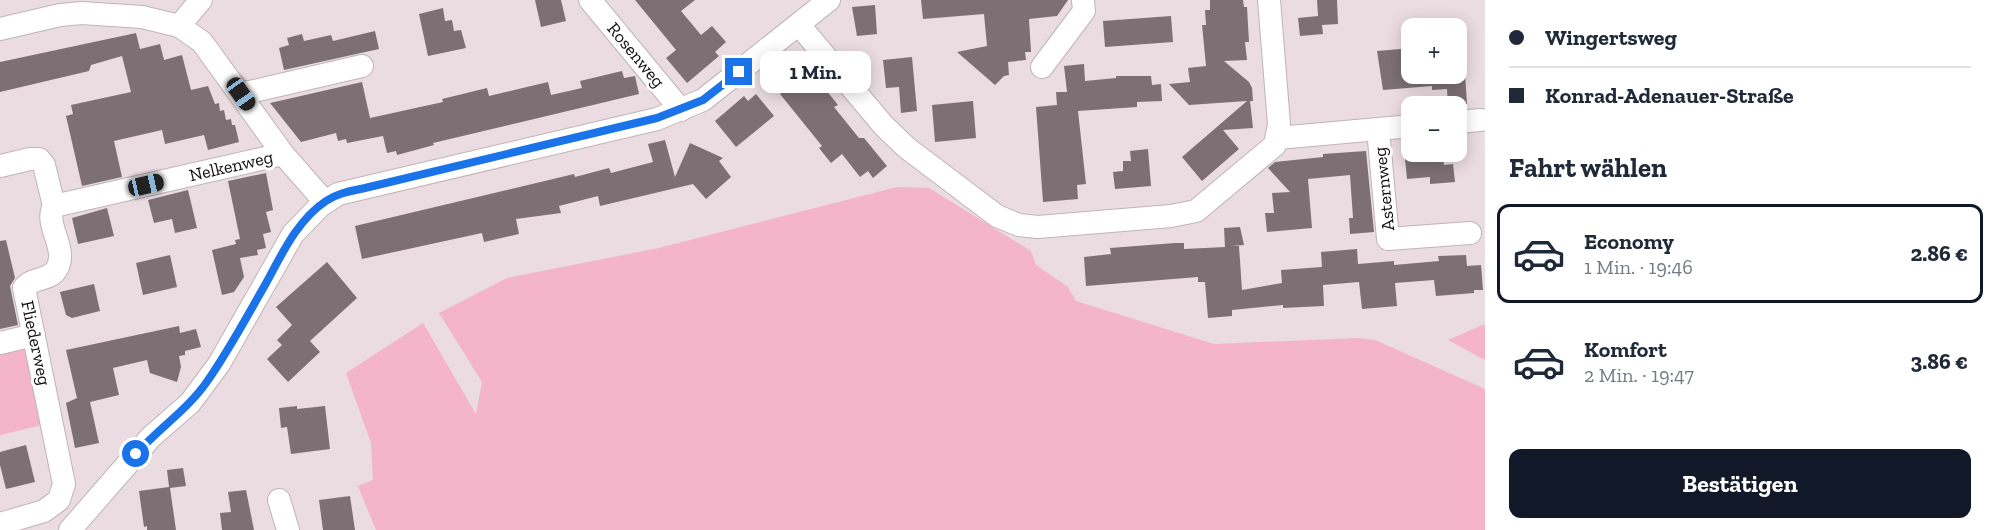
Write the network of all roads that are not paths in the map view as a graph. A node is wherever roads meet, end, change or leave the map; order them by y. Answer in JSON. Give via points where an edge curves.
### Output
{"nodes":[{"id":1,"x":201,"y":0,"type":"edge"},
{"id":2,"x":590,"y":0,"type":"edge"},
{"id":3,"x":829,"y":0,"type":"edge"},
{"id":4,"x":1083,"y":0,"type":"edge"},
{"id":5,"x":1269,"y":0,"type":"edge"},
{"id":6,"x":799,"y":25,"type":"junction"},
{"id":7,"x":179,"y":26,"type":"junction"},
{"id":8,"x":0,"y":29,"type":"edge"},
{"id":9,"x":362,"y":66,"type":"dead end"},
{"id":10,"x":1042,"y":67,"type":"dead end"},
{"id":11,"x":241,"y":94,"type":"junction"},
{"id":12,"x":681,"y":110,"type":"junction"},
{"id":13,"x":1480,"y":120,"type":"dead end"},
{"id":14,"x":1467,"y":121,"type":"edge"},
{"id":15,"x":1401,"y":127,"type":"edge"},
{"id":16,"x":1378,"y":129,"type":"junction"},
{"id":17,"x":1278,"y":138,"type":"junction"},
{"id":18,"x":283,"y":154,"type":"junction"},
{"id":19,"x":0,"y":166,"type":"edge"},
{"id":20,"x":325,"y":202,"type":"junction"},
{"id":21,"x":54,"y":206,"type":"junction"},
{"id":22,"x":1470,"y":233,"type":"dead end"},
{"id":23,"x":34,"y":335,"type":"junction"},
{"id":24,"x":0,"y":343,"type":"edge"},
{"id":25,"x":279,"y":500,"type":"dead end"},
{"id":26,"x":0,"y":524,"type":"edge"},
{"id":27,"x":75,"y":528,"type":"edge"},
{"id":28,"x":288,"y":530,"type":"edge"}],
"edges":[{"from":1,"to":7,"type":"street"},
{"from":2,"to":12,"type":"street","name":"Rosenweg"},
{"from":3,"to":6,"type":"street"},
{"from":4,"to":10,"type":"street","via":[[1084,11]]},
{"from":5,"to":17,"type":"street"},
{"from":6,"to":12,"type":"street","via":[[703,100]]},
{"from":6,"to":17,"type":"street","via":[[907,148],[996,216],[1019,225],[1038,227],[1196,211],[1275,145]]},
{"from":7,"to":8,"type":"street","via":[[142,17],[82,13]]},
{"from":7,"to":11,"type":"street","via":[[202,42]]},
{"from":9,"to":11,"type":"street"},
{"from":11,"to":18,"type":"street"},
{"from":12,"to":20,"type":"street","via":[[347,192]]},
{"from":13,"to":14,"type":"street"},
{"from":15,"to":16,"type":"street","name":"Asternweg"},
{"from":16,"to":17,"type":"street","name":"Asternweg"},
{"from":16,"to":22,"type":"street","name":"Asternweg","via":[[1388,239]]},
{"from":18,"to":20,"type":"street"},
{"from":18,"to":21,"type":"street","name":"Nelkenweg"},
{"from":19,"to":21,"type":"street","via":[[39,159]]},
{"from":20,"to":27,"type":"street","via":[[293,234],[219,364],[190,403],[151,437]]},
{"from":21,"to":23,"type":"street","name":"Fliederweg","via":[[51,217],[59,264],[50,276],[29,282],[24,288]]},
{"from":23,"to":24,"type":"street"},
{"from":23,"to":26,"type":"street","name":"Fliederweg","via":[[64,484],[59,500],[44,511]]},
{"from":25,"to":28,"type":"street"}]}
